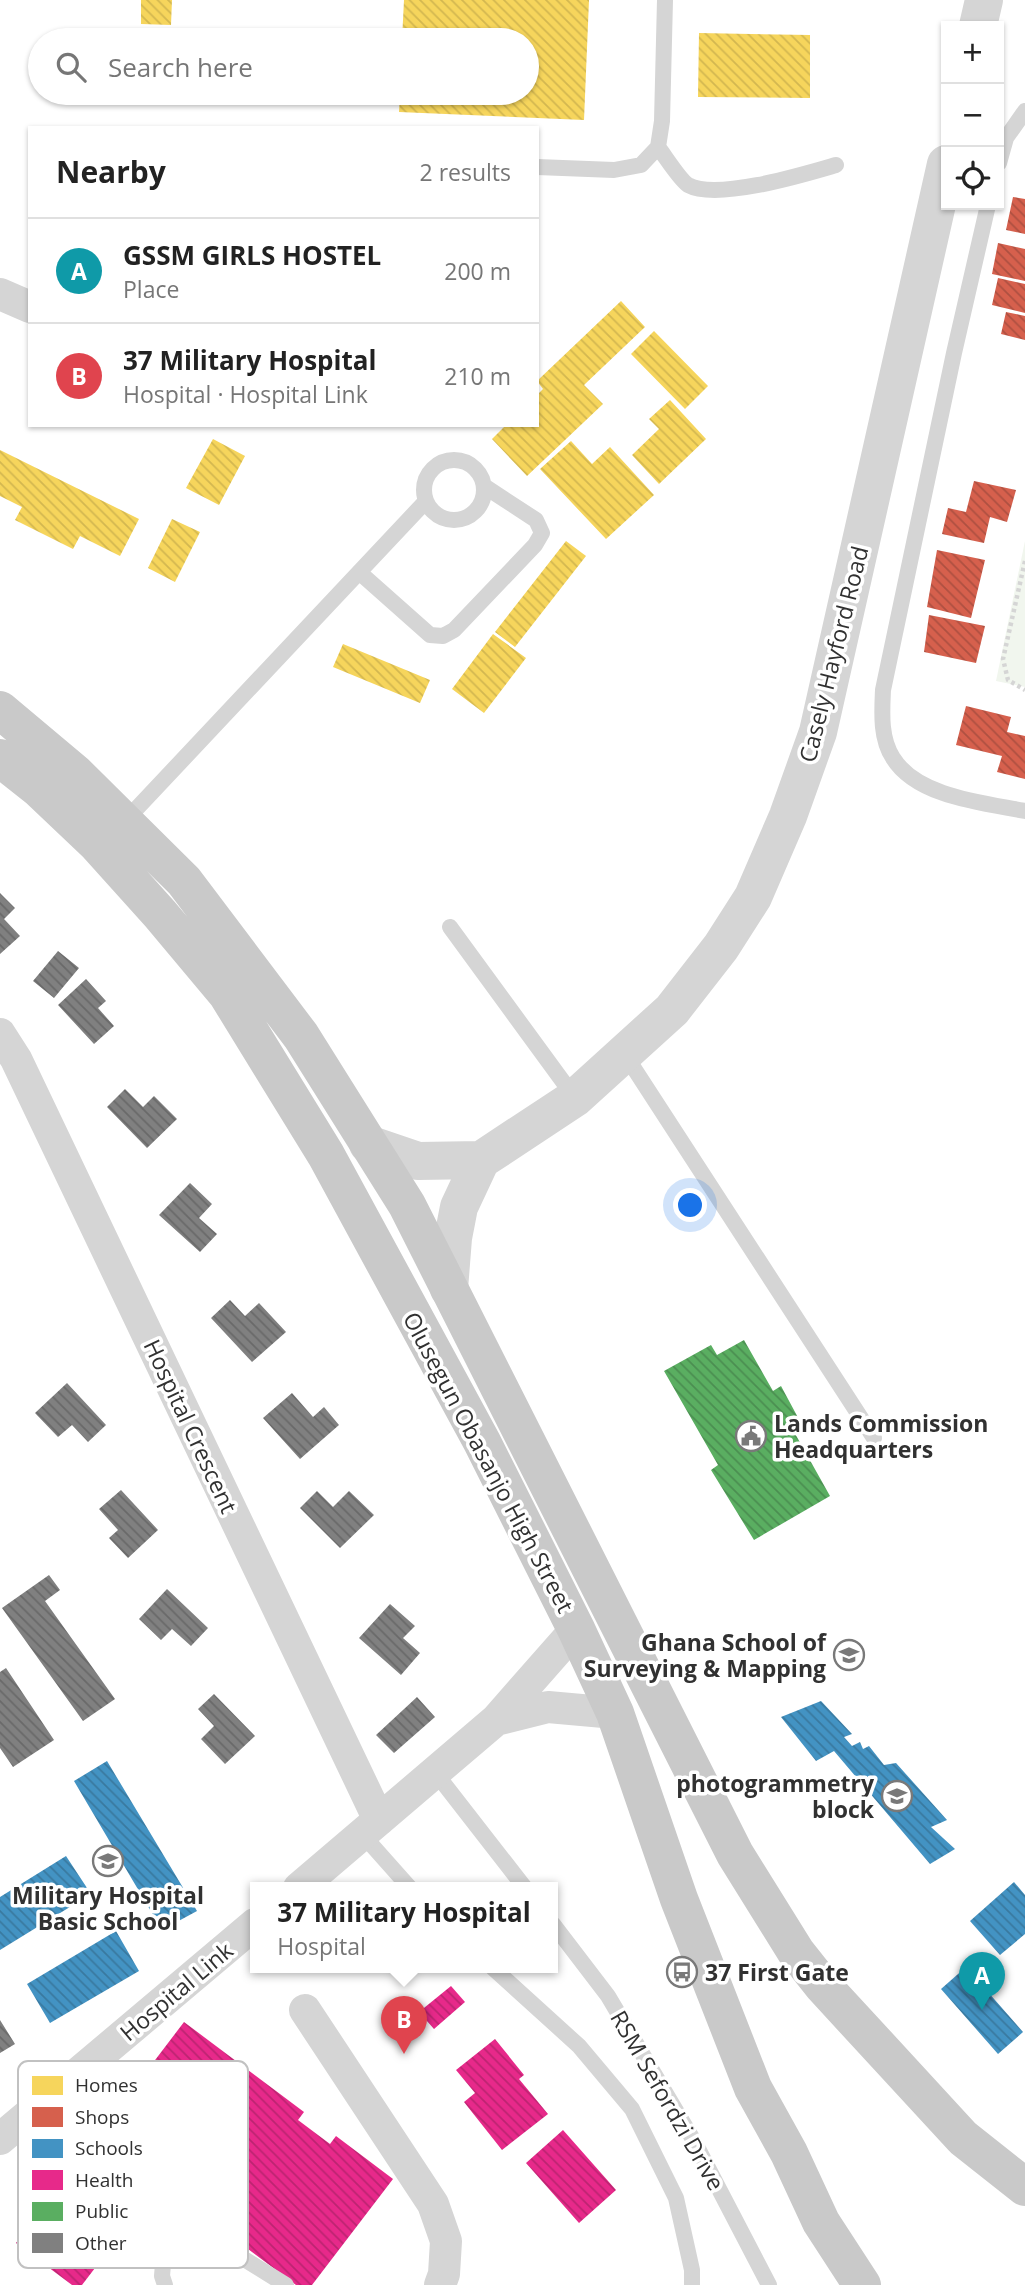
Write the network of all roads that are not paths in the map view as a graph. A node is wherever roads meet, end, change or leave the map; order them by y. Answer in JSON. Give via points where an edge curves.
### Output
{"nodes":[{"id":1,"x":665,"y":0,"type":"edge"},
{"id":2,"x":984,"y":0,"type":"edge"},
{"id":3,"x":979,"y":21,"type":"edge"},
{"id":4,"x":1025,"y":111,"type":"edge"},
{"id":5,"x":658,"y":147,"type":"junction"},
{"id":6,"x":1003,"y":147,"type":"edge"},
{"id":7,"x":836,"y":165,"type":"dead end"},
{"id":8,"x":539,"y":167,"type":"edge"},
{"id":9,"x":941,"y":186,"type":"edge"},
{"id":10,"x":987,"y":210,"type":"edge"},
{"id":11,"x":0,"y":294,"type":"edge"},
{"id":12,"x":28,"y":306,"type":"edge"},
{"id":13,"x":484,"y":486,"type":"junction"},
{"id":14,"x":426,"y":501,"type":"junction"},
{"id":15,"x":359,"y":572,"type":"junction"},
{"id":16,"x":0,"y":709,"type":"edge"},
{"id":17,"x":0,"y":758,"type":"edge"},
{"id":18,"x":1025,"y":811,"type":"edge"},
{"id":19,"x":124,"y":822,"type":"junction"},
{"id":20,"x":450,"y":927,"type":"dead end"},
{"id":21,"x":0,"y":1034,"type":"edge"},
{"id":22,"x":624,"y":1053,"type":"junction"},
{"id":23,"x":575,"y":1098,"type":"junction"},
{"id":24,"x":368,"y":1144,"type":"junction"},
{"id":25,"x":481,"y":1160,"type":"junction"},
{"id":26,"x":449,"y":1289,"type":"junction"},
{"id":27,"x":874,"y":1438,"type":"dead end"},
{"id":28,"x":576,"y":1629,"type":"junction"},
{"id":29,"x":615,"y":1713,"type":"junction"},
{"id":30,"x":496,"y":1720,"type":"junction"},
{"id":31,"x":434,"y":1771,"type":"junction"},
{"id":32,"x":371,"y":1827,"type":"junction"},
{"id":33,"x":306,"y":1882,"type":"edge"},
{"id":34,"x":406,"y":1882,"type":"edge"},
{"id":35,"x":520,"y":1882,"type":"edge"},
{"id":36,"x":250,"y":1928,"type":"edge"},
{"id":37,"x":558,"y":1931,"type":"edge"},
{"id":38,"x":499,"y":1973,"type":"edge"},
{"id":39,"x":305,"y":2010,"type":"dead end"},
{"id":40,"x":93,"y":2061,"type":"edge"},
{"id":41,"x":18,"y":2124,"type":"edge"},
{"id":42,"x":0,"y":2139,"type":"edge"},
{"id":43,"x":1025,"y":2188,"type":"edge"},
{"id":44,"x":248,"y":2261,"type":"edge"},
{"id":45,"x":163,"y":2268,"type":"edge"},
{"id":46,"x":165,"y":2285,"type":"edge"},
{"id":47,"x":286,"y":2285,"type":"edge"},
{"id":48,"x":440,"y":2285,"type":"edge"},
{"id":49,"x":692,"y":2285,"type":"edge"},
{"id":50,"x":769,"y":2285,"type":"edge"},
{"id":51,"x":862,"y":2285,"type":"edge"}],
"edges":[{"from":1,"to":5,"type":"lane"},
{"from":2,"to":3,"type":"street"},
{"from":4,"to":6,"type":"lane"},
{"from":5,"to":7,"type":"lane","via":[[687,185],[708,190],[772,184]]},
{"from":5,"to":8,"type":"lane","via":[[641,165],[614,170]]},
{"from":9,"to":22,"type":"street","name":"Casely Hayford Road","via":[[818,732],[788,816],[753,897],[721,947],[672,1010]]},
{"from":10,"to":18,"type":"lane","via":[[883,690],[882,717],[893,759],[925,786]]},
{"from":11,"to":12,"type":"street"},
{"from":13,"to":14,"type":"lane","via":[[478,508],[460,519],[437,515]]},
{"from":13,"to":14,"type":"lane","via":[[480,475],[464,461],[443,462],[428,475]]},
{"from":13,"to":15,"type":"lane","via":[[536,520],[542,533],[454,631],[430,635]]},
{"from":14,"to":15,"type":"lane"},
{"from":15,"to":19,"type":"lane"},
{"from":16,"to":19,"type":"main road","name":"Olusegun Obasanjo High Street"},
{"from":17,"to":28,"type":"main road","name":"Olusegun Obasanjo High Street","via":[[97,844],[227,994],[326,1155],[482,1443]]},
{"from":19,"to":24,"type":"main road","name":"Olusegun Obasanjo High Street","via":[[184,881],[301,1036]]},
{"from":20,"to":23,"type":"lane"},
{"from":21,"to":32,"type":"street","name":"Hospital Crescent","via":[[16,1059]]},
{"from":22,"to":23,"type":"street","name":"Casely Hayford Road"},
{"from":22,"to":27,"type":"lane"},
{"from":23,"to":25,"type":"street","name":"Casely Hayford Road"},
{"from":24,"to":25,"type":"street","via":[[418,1161]]},
{"from":24,"to":26,"type":"main road","name":"Olusegun Obasanjo High Street","via":[[407,1205]]},
{"from":25,"to":26,"type":"street","name":"Olusegun Obasanjo High Street","via":[[459,1207]]},
{"from":26,"to":43,"type":"main road","name":"Olusegun Obasanjo High Street","via":[[735,1854],[796,1952],[963,2138]]},
{"from":28,"to":29,"type":"main road","name":"Olusegun Obasanjo High Street"},
{"from":28,"to":30,"type":"street"},
{"from":29,"to":30,"type":"street","via":[[548,1707]]},
{"from":29,"to":51,"type":"main road","name":"Olusegun Obasanjo High Street","via":[[679,1899],[752,2088],[821,2221]]},
{"from":30,"to":31,"type":"street"},
{"from":31,"to":32,"type":"street"},
{"from":31,"to":35,"type":"lane"},
{"from":32,"to":33,"type":"street"},
{"from":32,"to":34,"type":"lane"},
{"from":36,"to":40,"type":"street","name":"Hospital Link"},
{"from":37,"to":50,"type":"lane","name":"RSM Sefordzi Drive","via":[[608,1996],[694,2141]]},
{"from":38,"to":49,"type":"lane","via":[[579,2046],[632,2109],[676,2198]]},
{"from":39,"to":48,"type":"street","via":[[433,2204],[446,2241]]},
{"from":41,"to":42,"type":"street","name":"Hospital Link"},
{"from":44,"to":47,"type":"lane"},
{"from":45,"to":46,"type":"lane"}]}
